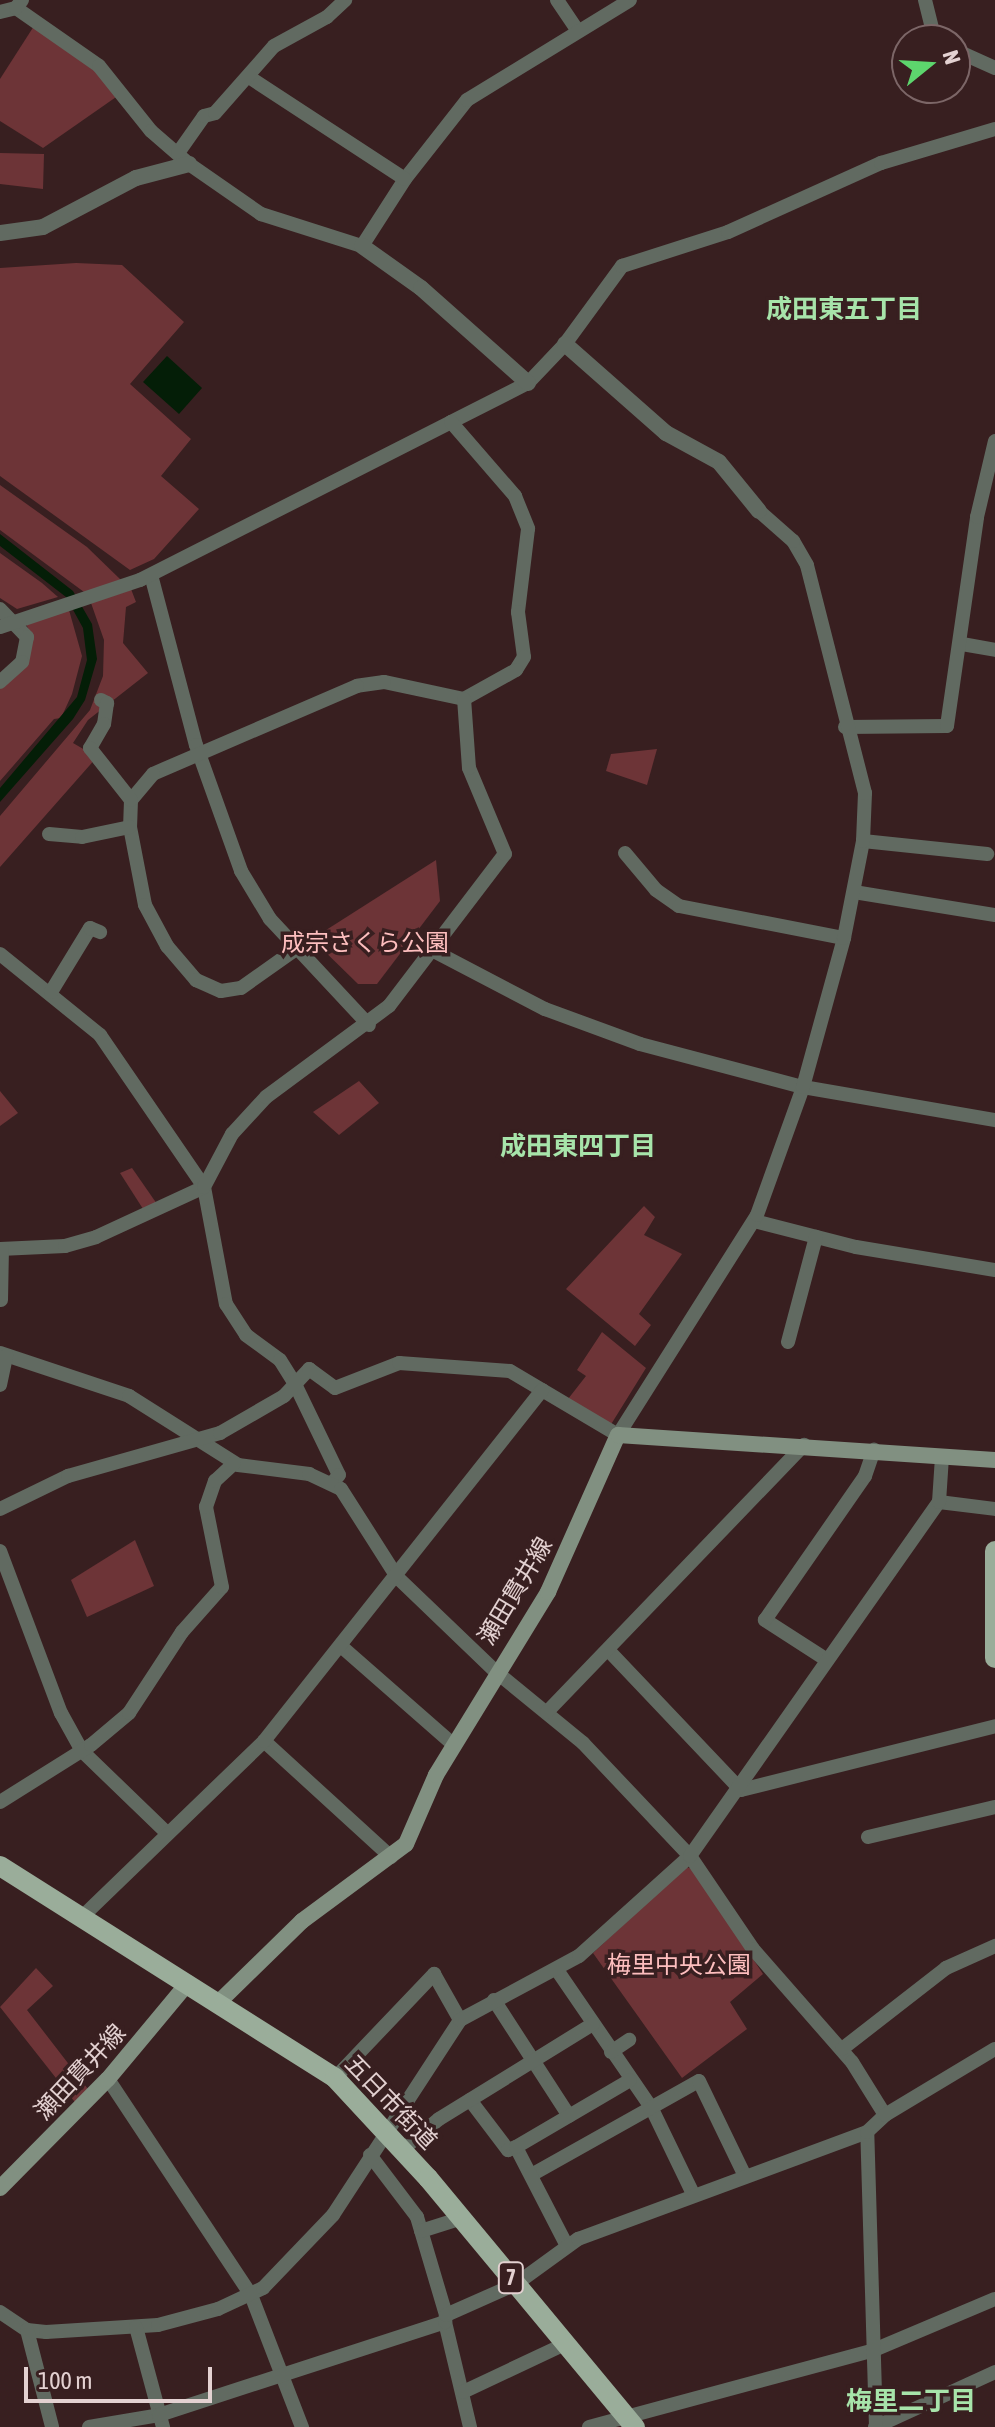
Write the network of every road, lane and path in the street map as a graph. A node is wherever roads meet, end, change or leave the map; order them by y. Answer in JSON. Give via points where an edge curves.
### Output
{"nodes":[{"id":1,"x":345,"y":0,"type":"edge"},
{"id":2,"x":557,"y":0,"type":"edge"},
{"id":3,"x":630,"y":0,"type":"edge"},
{"id":4,"x":925,"y":0,"type":"edge"},
{"id":5,"x":19,"y":4,"type":"edge"},
{"id":6,"x":0,"y":12,"type":"edge"},
{"id":7,"x":931,"y":24,"type":"edge"},
{"id":8,"x":577,"y":30,"type":"junction"},
{"id":9,"x":971,"y":57,"type":"edge"},
{"id":10,"x":995,"y":68,"type":"edge"},
{"id":11,"x":249,"y":77,"type":"junction"},
{"id":12,"x":995,"y":129,"type":"edge"},
{"id":13,"x":183,"y":158,"type":"junction"},
{"id":14,"x":405,"y":179,"type":"junction"},
{"id":15,"x":0,"y":233,"type":"edge"},
{"id":16,"x":362,"y":246,"type":"junction"},
{"id":17,"x":565,"y":344,"type":"junction"},
{"id":18,"x":528,"y":383,"type":"junction"},
{"id":19,"x":451,"y":422,"type":"junction"},
{"id":20,"x":995,"y":441,"type":"edge"},
{"id":21,"x":759,"y":511,"type":"joint"},
{"id":22,"x":151,"y":575,"type":"junction"},
{"id":23,"x":0,"y":609,"type":"edge"},
{"id":24,"x":16,"y":620,"type":"junction"},
{"id":25,"x":0,"y":627,"type":"edge"},
{"id":26,"x":962,"y":644,"type":"junction"},
{"id":27,"x":995,"y":650,"type":"edge"},
{"id":28,"x":0,"y":682,"type":"edge"},
{"id":29,"x":464,"y":699,"type":"junction"},
{"id":30,"x":101,"y":700,"type":"dead end"},
{"id":31,"x":845,"y":727,"type":"junction"},
{"id":32,"x":199,"y":755,"type":"junction"},
{"id":33,"x":131,"y":800,"type":"junction"},
{"id":34,"x":130,"y":827,"type":"junction"},
{"id":35,"x":49,"y":834,"type":"dead end"},
{"id":36,"x":863,"y":841,"type":"junction"},
{"id":37,"x":625,"y":853,"type":"dead end"},
{"id":38,"x":987,"y":854,"type":"dead end"},
{"id":39,"x":854,"y":892,"type":"junction"},
{"id":40,"x":995,"y":915,"type":"edge"},
{"id":41,"x":100,"y":932,"type":"dead end"},
{"id":42,"x":844,"y":938,"type":"junction"},
{"id":43,"x":296,"y":949,"type":"junction"},
{"id":44,"x":430,"y":949,"type":"junction"},
{"id":45,"x":0,"y":954,"type":"edge"},
{"id":46,"x":51,"y":992,"type":"junction"},
{"id":47,"x":369,"y":1025,"type":"junction"},
{"id":48,"x":803,"y":1087,"type":"junction"},
{"id":49,"x":995,"y":1120,"type":"edge"},
{"id":50,"x":204,"y":1187,"type":"junction"},
{"id":51,"x":754,"y":1221,"type":"junction"},
{"id":52,"x":816,"y":1237,"type":"junction"},
{"id":53,"x":1,"y":1249,"type":"edge"},
{"id":54,"x":995,"y":1270,"type":"edge"},
{"id":55,"x":1,"y":1300,"type":"edge"},
{"id":56,"x":788,"y":1342,"type":"dead end"},
{"id":57,"x":3,"y":1354,"type":"edge"},
{"id":58,"x":294,"y":1382,"type":"junction"},
{"id":59,"x":0,"y":1385,"type":"edge"},
{"id":60,"x":542,"y":1390,"type":"junction"},
{"id":61,"x":618,"y":1435,"type":"junction"},
{"id":62,"x":200,"y":1442,"type":"junction"},
{"id":63,"x":804,"y":1445,"type":"junction"},
{"id":64,"x":874,"y":1450,"type":"junction"},
{"id":65,"x":942,"y":1457,"type":"junction"},
{"id":66,"x":995,"y":1460,"type":"edge"},
{"id":67,"x":234,"y":1463,"type":"junction"},
{"id":68,"x":332,"y":1483,"type":"junction"},
{"id":69,"x":939,"y":1502,"type":"junction"},
{"id":70,"x":0,"y":1509,"type":"edge"},
{"id":71,"x":995,"y":1509,"type":"edge"},
{"id":72,"x":0,"y":1551,"type":"edge"},
{"id":73,"x":995,"y":1551,"type":"edge"},
{"id":74,"x":397,"y":1577,"type":"junction"},
{"id":75,"x":342,"y":1647,"type":"junction"},
{"id":76,"x":610,"y":1652,"type":"junction"},
{"id":77,"x":995,"y":1658,"type":"edge"},
{"id":78,"x":827,"y":1660,"type":"junction"},
{"id":79,"x":495,"y":1671,"type":"junction"},
{"id":80,"x":547,"y":1712,"type":"junction"},
{"id":81,"x":995,"y":1726,"type":"edge"},
{"id":82,"x":264,"y":1741,"type":"junction"},
{"id":83,"x":454,"y":1745,"type":"junction"},
{"id":84,"x":82,"y":1751,"type":"junction"},
{"id":85,"x":741,"y":1790,"type":"junction"},
{"id":86,"x":0,"y":1802,"type":"edge"},
{"id":87,"x":995,"y":1807,"type":"edge"},
{"id":88,"x":166,"y":1832,"type":"junction"},
{"id":89,"x":868,"y":1837,"type":"dead end"},
{"id":90,"x":690,"y":1856,"type":"junction"},
{"id":91,"x":391,"y":1857,"type":"junction"},
{"id":92,"x":3,"y":1872,"type":"edge"},
{"id":93,"x":83,"y":1916,"type":"junction"},
{"id":94,"x":995,"y":1946,"type":"edge"},
{"id":95,"x":557,"y":1970,"type":"junction"},
{"id":96,"x":188,"y":1983,"type":"junction"},
{"id":97,"x":494,"y":2000,"type":"junction"},
{"id":98,"x":219,"y":2002,"type":"junction"},
{"id":99,"x":460,"y":2020,"type":"junction"},
{"id":100,"x":593,"y":2024,"type":"junction"},
{"id":101,"x":629,"y":2040,"type":"dead end"},
{"id":102,"x":842,"y":2049,"type":"junction"},
{"id":103,"x":995,"y":2049,"type":"edge"},
{"id":104,"x":611,"y":2052,"type":"junction"},
{"id":105,"x":533,"y":2061,"type":"junction"},
{"id":106,"x":335,"y":2078,"type":"junction"},
{"id":107,"x":108,"y":2079,"type":"junction"},
{"id":108,"x":630,"y":2080,"type":"junction"},
{"id":109,"x":470,"y":2100,"type":"junction"},
{"id":110,"x":652,"y":2109,"type":"junction"},
{"id":111,"x":885,"y":2115,"type":"junction"},
{"id":112,"x":569,"y":2116,"type":"junction"},
{"id":113,"x":385,"y":2131,"type":"junction"},
{"id":114,"x":867,"y":2132,"type":"junction"},
{"id":115,"x":516,"y":2147,"type":"junction"},
{"id":116,"x":402,"y":2150,"type":"junction"},
{"id":117,"x":370,"y":2155,"type":"junction"},
{"id":118,"x":533,"y":2174,"type":"junction"},
{"id":119,"x":744,"y":2174,"type":"junction"},
{"id":120,"x":0,"y":2188,"type":"edge"},
{"id":121,"x":693,"y":2194,"type":"junction"},
{"id":122,"x":462,"y":2218,"type":"junction"},
{"id":123,"x":421,"y":2231,"type":"junction"},
{"id":124,"x":567,"y":2246,"type":"junction"},
{"id":125,"x":516,"y":2284,"type":"junction"},
{"id":126,"x":251,"y":2295,"type":"junction"},
{"id":127,"x":995,"y":2299,"type":"edge"},
{"id":128,"x":445,"y":2318,"type":"junction"},
{"id":129,"x":4,"y":2320,"type":"edge"},
{"id":130,"x":136,"y":2327,"type":"junction"},
{"id":131,"x":27,"y":2330,"type":"junction"},
{"id":132,"x":567,"y":2343,"type":"junction"},
{"id":133,"x":874,"y":2350,"type":"junction"},
{"id":134,"x":995,"y":2372,"type":"edge"},
{"id":135,"x":284,"y":2376,"type":"junction"},
{"id":136,"x":463,"y":2392,"type":"junction"},
{"id":137,"x":161,"y":2421,"type":"edge"},
{"id":138,"x":630,"y":2421,"type":"edge"},
{"id":139,"x":52,"y":2427,"type":"edge"},
{"id":140,"x":89,"y":2427,"type":"edge"},
{"id":141,"x":302,"y":2427,"type":"edge"},
{"id":142,"x":470,"y":2427,"type":"edge"},
{"id":143,"x":589,"y":2427,"type":"edge"},
{"id":144,"x":876,"y":2427,"type":"edge"}],
"edges":[{"from":1,"to":11,"type":"street","via":[[327,17],[274,46]]},
{"from":2,"to":8,"type":"street"},
{"from":3,"to":8,"type":"street"},
{"from":4,"to":7,"type":"street"},
{"from":5,"to":6,"type":"street"},
{"from":5,"to":13,"type":"street","via":[[99,66],[151,131]]},
{"from":8,"to":14,"type":"street","via":[[467,100]]},
{"from":9,"to":10,"type":"street"},
{"from":11,"to":13,"type":"street","via":[[215,113],[204,116]]},
{"from":11,"to":14,"type":"street"},
{"from":12,"to":17,"type":"street","via":[[881,163],[742,227],[622,266]]},
{"from":13,"to":15,"type":"street","via":[[43,227]]},
{"from":13,"to":16,"type":"street","via":[[261,214]]},
{"from":14,"to":16,"type":"street"},
{"from":16,"to":18,"type":"street","via":[[421,288]]},
{"from":17,"to":18,"type":"street"},
{"from":17,"to":21,"type":"street","via":[[666,433],[719,462]]},
{"from":18,"to":19,"type":"street"},
{"from":19,"to":22,"type":"street"},
{"from":19,"to":29,"type":"street","via":[[515,496],[528,541],[518,612],[524,657],[503,679]]},
{"from":20,"to":26,"type":"street","via":[[977,517]]},
{"from":21,"to":31,"type":"street","via":[[793,541],[807,565]]},
{"from":22,"to":24,"type":"street"},
{"from":22,"to":32,"type":"street"},
{"from":23,"to":24,"type":"street"},
{"from":24,"to":25,"type":"street"},
{"from":24,"to":28,"type":"street","via":[[27,645],[22,662]]},
{"from":26,"to":27,"type":"street"},
{"from":26,"to":31,"type":"street","via":[[947,726]]},
{"from":29,"to":32,"type":"street","via":[[368,682]]},
{"from":29,"to":44,"type":"street","via":[[469,768],[505,854]]},
{"from":30,"to":33,"type":"street","via":[[107,703],[104,724],[90,748]]},
{"from":31,"to":36,"type":"street","via":[[865,793]]},
{"from":32,"to":33,"type":"street","via":[[153,774]]},
{"from":32,"to":43,"type":"street","via":[[241,871]]},
{"from":33,"to":34,"type":"street"},
{"from":34,"to":35,"type":"street","via":[[82,837]]},
{"from":34,"to":43,"type":"street","via":[[145,905],[167,946],[196,980],[221,991],[241,988]]},
{"from":36,"to":38,"type":"street"},
{"from":36,"to":39,"type":"street"},
{"from":37,"to":42,"type":"street","via":[[656,890],[679,906]]},
{"from":39,"to":40,"type":"street"},
{"from":39,"to":42,"type":"street"},
{"from":41,"to":46,"type":"street","via":[[90,928]]},
{"from":42,"to":48,"type":"street"},
{"from":43,"to":47,"type":"street"},
{"from":44,"to":47,"type":"street"},
{"from":44,"to":48,"type":"street","via":[[591,1029]]},
{"from":45,"to":46,"type":"street"},
{"from":46,"to":50,"type":"street","via":[[100,1035]]},
{"from":47,"to":50,"type":"street","via":[[266,1097],[232,1134]]},
{"from":48,"to":49,"type":"street"},
{"from":48,"to":51,"type":"street"},
{"from":50,"to":53,"type":"street","via":[[96,1237],[65,1246]]},
{"from":50,"to":58,"type":"street","via":[[226,1304],[246,1335],[280,1360]]},
{"from":51,"to":52,"type":"street"},
{"from":51,"to":61,"type":"street"},
{"from":52,"to":54,"type":"street"},
{"from":52,"to":56,"type":"street"},
{"from":53,"to":55,"type":"street"},
{"from":57,"to":59,"type":"street"},
{"from":57,"to":62,"type":"street","via":[[129,1396]]},
{"from":58,"to":60,"type":"street","via":[[309,1369],[342,1388],[399,1363],[510,1371]]},
{"from":58,"to":62,"type":"street","via":[[260,1412]]},
{"from":58,"to":68,"type":"street","via":[[339,1475]]},
{"from":60,"to":61,"type":"street"},
{"from":60,"to":74,"type":"street"},
{"from":61,"to":63,"type":"main road"},
{"from":61,"to":79,"type":"main road","name":"瀬田貫井線","via":[[548,1592]]},
{"from":62,"to":67,"type":"street"},
{"from":62,"to":70,"type":"street","via":[[68,1476]]},
{"from":63,"to":64,"type":"main road"},
{"from":63,"to":76,"type":"street"},
{"from":64,"to":65,"type":"main road"},
{"from":64,"to":78,"type":"street","via":[[865,1476],[765,1620]]},
{"from":65,"to":66,"type":"main road"},
{"from":65,"to":69,"type":"street"},
{"from":67,"to":68,"type":"street","via":[[309,1474]]},
{"from":67,"to":84,"type":"street","via":[[215,1481],[206,1507],[222,1587],[182,1632],[129,1713]]},
{"from":68,"to":74,"type":"street","via":[[355,1508]]},
{"from":69,"to":71,"type":"street"},
{"from":69,"to":78,"type":"street"},
{"from":72,"to":84,"type":"street","via":[[61,1713]]},
{"from":73,"to":77,"type":"main road"},
{"from":74,"to":75,"type":"street"},
{"from":74,"to":79,"type":"street"},
{"from":75,"to":82,"type":"street"},
{"from":75,"to":83,"type":"street"},
{"from":76,"to":80,"type":"street"},
{"from":76,"to":85,"type":"street"},
{"from":78,"to":85,"type":"street"},
{"from":79,"to":80,"type":"street"},
{"from":79,"to":83,"type":"main road","name":"瀬田貫井線"},
{"from":80,"to":90,"type":"street"},
{"from":81,"to":85,"type":"street"},
{"from":82,"to":88,"type":"street"},
{"from":82,"to":91,"type":"street"},
{"from":83,"to":91,"type":"main road","name":"瀬田貫井線","via":[[406,1844]]},
{"from":84,"to":86,"type":"street"},
{"from":84,"to":88,"type":"street"},
{"from":85,"to":90,"type":"street"},
{"from":87,"to":89,"type":"street"},
{"from":88,"to":93,"type":"street"},
{"from":90,"to":95,"type":"street","via":[[646,1900]]},
{"from":90,"to":102,"type":"street","via":[[753,1949]]},
{"from":91,"to":98,"type":"main road","name":"瀬田貫井線","via":[[302,1921]]},
{"from":92,"to":93,"type":"main road","name":"五日市街道","number":"7"},
{"from":93,"to":96,"type":"main road","name":"五日市街道","number":"7"},
{"from":94,"to":102,"type":"street","via":[[946,1968]]},
{"from":95,"to":97,"type":"street"},
{"from":95,"to":100,"type":"street"},
{"from":96,"to":98,"type":"main road","name":"五日市街道","number":"7"},
{"from":96,"to":107,"type":"main road","name":"瀬田貫井線"},
{"from":97,"to":99,"type":"street"},
{"from":97,"to":105,"type":"street"},
{"from":98,"to":106,"type":"main road","name":"五日市街道","number":"7"},
{"from":99,"to":106,"type":"street","via":[[434,1974]]},
{"from":99,"to":113,"type":"street"},
{"from":100,"to":104,"type":"street"},
{"from":100,"to":105,"type":"street"},
{"from":101,"to":104,"type":"street"},
{"from":102,"to":111,"type":"street"},
{"from":103,"to":111,"type":"street"},
{"from":104,"to":108,"type":"street"},
{"from":105,"to":109,"type":"street"},
{"from":105,"to":112,"type":"street"},
{"from":106,"to":113,"type":"main road","name":"五日市街道","number":"7"},
{"from":107,"to":120,"type":"main road","name":"瀬田貫井線"},
{"from":107,"to":126,"type":"street"},
{"from":108,"to":110,"type":"street"},
{"from":108,"to":112,"type":"street"},
{"from":109,"to":115,"type":"street","via":[[508,2150]]},
{"from":109,"to":116,"type":"street"},
{"from":110,"to":118,"type":"street"},
{"from":110,"to":119,"type":"street","via":[[699,2081]]},
{"from":110,"to":121,"type":"street"},
{"from":111,"to":114,"type":"street"},
{"from":112,"to":115,"type":"street"},
{"from":113,"to":116,"type":"main road","name":"五日市街道","number":"7"},
{"from":113,"to":117,"type":"street"},
{"from":114,"to":119,"type":"street"},
{"from":114,"to":133,"type":"street"},
{"from":115,"to":118,"type":"street"},
{"from":116,"to":122,"type":"main road","name":"五日市街道","number":"7"},
{"from":117,"to":123,"type":"street","via":[[417,2217]]},
{"from":117,"to":126,"type":"street","via":[[321,2230]]},
{"from":118,"to":124,"type":"street"},
{"from":119,"to":121,"type":"street"},
{"from":121,"to":124,"type":"street"},
{"from":122,"to":123,"type":"street"},
{"from":122,"to":125,"type":"main road","name":"五日市街道","number":"7"},
{"from":123,"to":128,"type":"street"},
{"from":124,"to":125,"type":"street"},
{"from":125,"to":128,"type":"street"},
{"from":125,"to":132,"type":"main road","name":"五日市街道","number":"7"},
{"from":126,"to":130,"type":"street","via":[[191,2318]]},
{"from":126,"to":135,"type":"street"},
{"from":127,"to":133,"type":"street"},
{"from":128,"to":135,"type":"street"},
{"from":128,"to":136,"type":"street"},
{"from":129,"to":131,"type":"street"},
{"from":130,"to":131,"type":"street"},
{"from":130,"to":137,"type":"street"},
{"from":131,"to":139,"type":"street"},
{"from":132,"to":136,"type":"street"},
{"from":132,"to":138,"type":"main road","name":"五日市街道","number":"7"},
{"from":133,"to":138,"type":"street"},
{"from":133,"to":144,"type":"street"},
{"from":134,"to":144,"type":"street"},
{"from":135,"to":137,"type":"street"},
{"from":135,"to":141,"type":"street"},
{"from":136,"to":142,"type":"street"},
{"from":137,"to":140,"type":"street"},
{"from":138,"to":143,"type":"street"}]}
